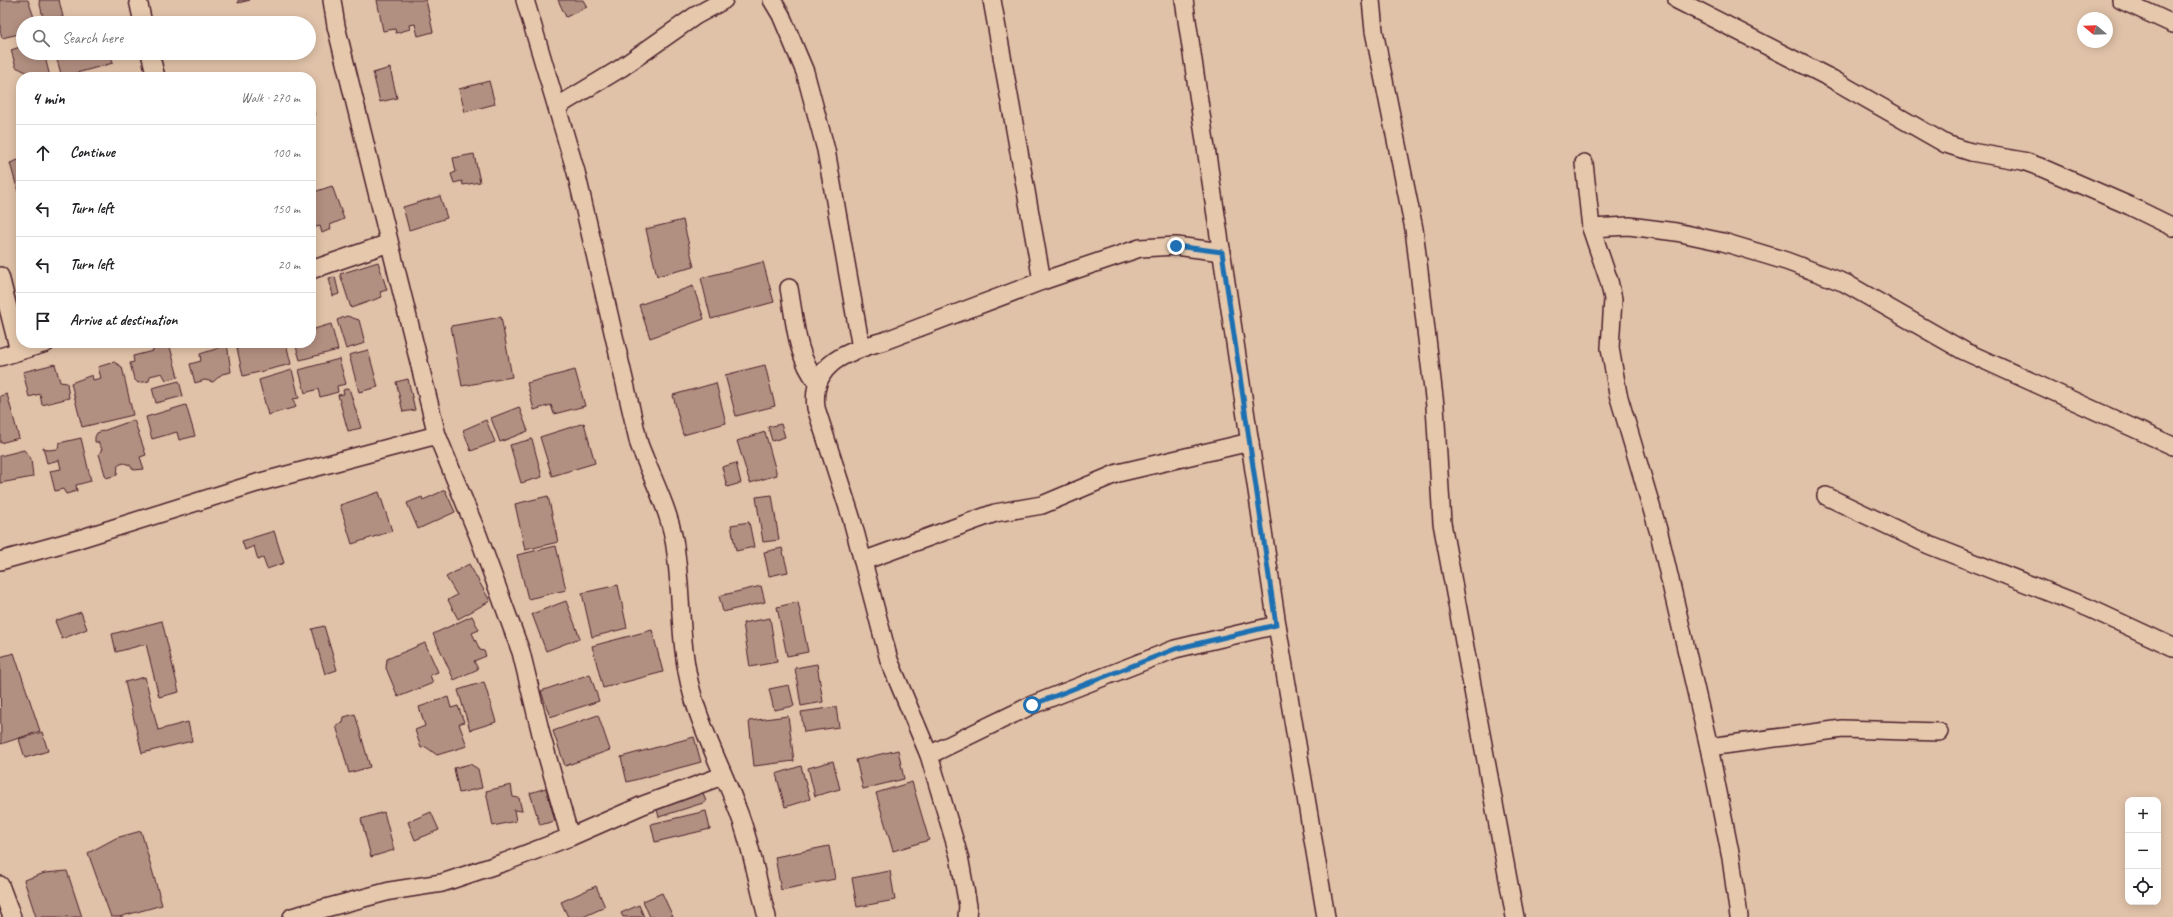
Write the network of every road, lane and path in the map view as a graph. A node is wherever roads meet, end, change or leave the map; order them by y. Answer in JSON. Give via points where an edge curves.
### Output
{"nodes":[{"id":1,"x":138,"y":0,"type":"edge"},
{"id":2,"x":332,"y":0,"type":"edge"},
{"id":3,"x":525,"y":0,"type":"edge"},
{"id":4,"x":724,"y":0,"type":"edge"},
{"id":5,"x":772,"y":0,"type":"edge"},
{"id":6,"x":992,"y":0,"type":"edge"},
{"id":7,"x":1184,"y":0,"type":"edge"},
{"id":8,"x":1371,"y":0,"type":"edge"},
{"id":9,"x":1677,"y":0,"type":"edge"},
{"id":10,"x":2121,"y":0,"type":"edge"},
{"id":11,"x":141,"y":16,"type":"edge"},
{"id":12,"x":2173,"y":24,"type":"edge"},
{"id":13,"x":152,"y":60,"type":"edge"},
{"id":14,"x":155,"y":72,"type":"edge"},
{"id":15,"x":558,"y":106,"type":"junction"},
{"id":16,"x":1584,"y":163,"type":"dead end"},
{"id":17,"x":2173,"y":227,"type":"edge"},
{"id":18,"x":1591,"y":228,"type":"junction"},
{"id":19,"x":389,"y":243,"type":"junction"},
{"id":20,"x":1222,"y":252,"type":"junction"},
{"id":21,"x":316,"y":268,"type":"edge"},
{"id":22,"x":0,"y":276,"type":"edge"},
{"id":23,"x":1042,"y":281,"type":"junction"},
{"id":24,"x":789,"y":288,"type":"dead end"},
{"id":25,"x":16,"y":339,"type":"edge"},
{"id":26,"x":18,"y":348,"type":"edge"},
{"id":27,"x":29,"y":348,"type":"edge"},
{"id":28,"x":860,"y":348,"type":"junction"},
{"id":29,"x":19,"y":351,"type":"junction"},
{"id":30,"x":0,"y":357,"type":"edge"},
{"id":31,"x":817,"y":382,"type":"junction"},
{"id":32,"x":437,"y":435,"type":"junction"},
{"id":33,"x":1250,"y":442,"type":"junction"},
{"id":34,"x":2173,"y":446,"type":"edge"},
{"id":35,"x":1826,"y":496,"type":"dead end"},
{"id":36,"x":0,"y":561,"type":"edge"},
{"id":37,"x":863,"y":561,"type":"junction"},
{"id":38,"x":1276,"y":625,"type":"junction"},
{"id":39,"x":2173,"y":647,"type":"edge"},
{"id":40,"x":1939,"y":732,"type":"dead end"},
{"id":41,"x":1709,"y":747,"type":"junction"},
{"id":42,"x":929,"y":755,"type":"junction"},
{"id":43,"x":722,"y":776,"type":"junction"},
{"id":44,"x":570,"y":837,"type":"junction"},
{"id":45,"x":0,"y":885,"type":"edge"},
{"id":46,"x":12,"y":917,"type":"edge"},
{"id":47,"x":292,"y":917,"type":"edge"},
{"id":48,"x":766,"y":917,"type":"edge"},
{"id":49,"x":967,"y":917,"type":"edge"},
{"id":50,"x":1326,"y":917,"type":"edge"},
{"id":51,"x":1515,"y":917,"type":"edge"},
{"id":52,"x":1739,"y":917,"type":"edge"}],
"edges":[{"from":1,"to":11,"type":"street"},
{"from":2,"to":19,"type":"street","via":[[336,26]]},
{"from":3,"to":15,"type":"street"},
{"from":4,"to":15,"type":"street","via":[[695,16],[621,68]]},
{"from":5,"to":28,"type":"street","via":[[805,72],[826,150]]},
{"from":6,"to":23,"type":"street"},
{"from":7,"to":20,"type":"street"},
{"from":8,"to":51,"type":"street","via":[[1374,31],[1415,237],[1435,406],[1442,523]]},
{"from":9,"to":17,"type":"street","via":[[1832,79],[1946,144],[2040,167]]},
{"from":10,"to":12,"type":"street"},
{"from":13,"to":14,"type":"street"},
{"from":15,"to":43,"type":"street","via":[[576,172],[639,444],[663,502],[674,539],[682,644],[692,694]]},
{"from":16,"to":18,"type":"street"},
{"from":18,"to":34,"type":"street","via":[[1629,226],[1723,242],[1786,261],[1845,283],[1964,351]]},
{"from":18,"to":41,"type":"street","via":[[1613,299],[1610,348],[1618,394],[1659,533]]},
{"from":19,"to":21,"type":"street"},
{"from":19,"to":32,"type":"street"},
{"from":20,"to":23,"type":"street","via":[[1176,246],[1140,248]]},
{"from":20,"to":33,"type":"street"},
{"from":22,"to":25,"type":"street"},
{"from":23,"to":28,"type":"street"},
{"from":24,"to":31,"type":"street","via":[[803,359]]},
{"from":26,"to":29,"type":"street"},
{"from":27,"to":29,"type":"street"},
{"from":28,"to":31,"type":"street","via":[[833,361]]},
{"from":29,"to":30,"type":"street"},
{"from":31,"to":37,"type":"street","via":[[814,396],[816,408]]},
{"from":32,"to":36,"type":"street","via":[[257,483]]},
{"from":32,"to":44,"type":"street","via":[[478,535],[521,652]]},
{"from":33,"to":37,"type":"street","via":[[1118,473],[1042,505],[994,513]]},
{"from":33,"to":38,"type":"street"},
{"from":35,"to":39,"type":"street","via":[[1929,545],[2089,608]]},
{"from":37,"to":42,"type":"street","via":[[895,678]]},
{"from":38,"to":42,"type":"street","via":[[1175,649],[1032,705]]},
{"from":38,"to":50,"type":"street"},
{"from":40,"to":41,"type":"street","via":[[1842,729]]},
{"from":41,"to":52,"type":"street","via":[[1731,858]]},
{"from":42,"to":49,"type":"street","via":[[959,856],[968,906]]},
{"from":43,"to":44,"type":"street","via":[[642,804]]},
{"from":43,"to":48,"type":"street","via":[[736,804]]},
{"from":44,"to":47,"type":"street","via":[[442,883],[390,891]]},
{"from":45,"to":46,"type":"street"}]}
